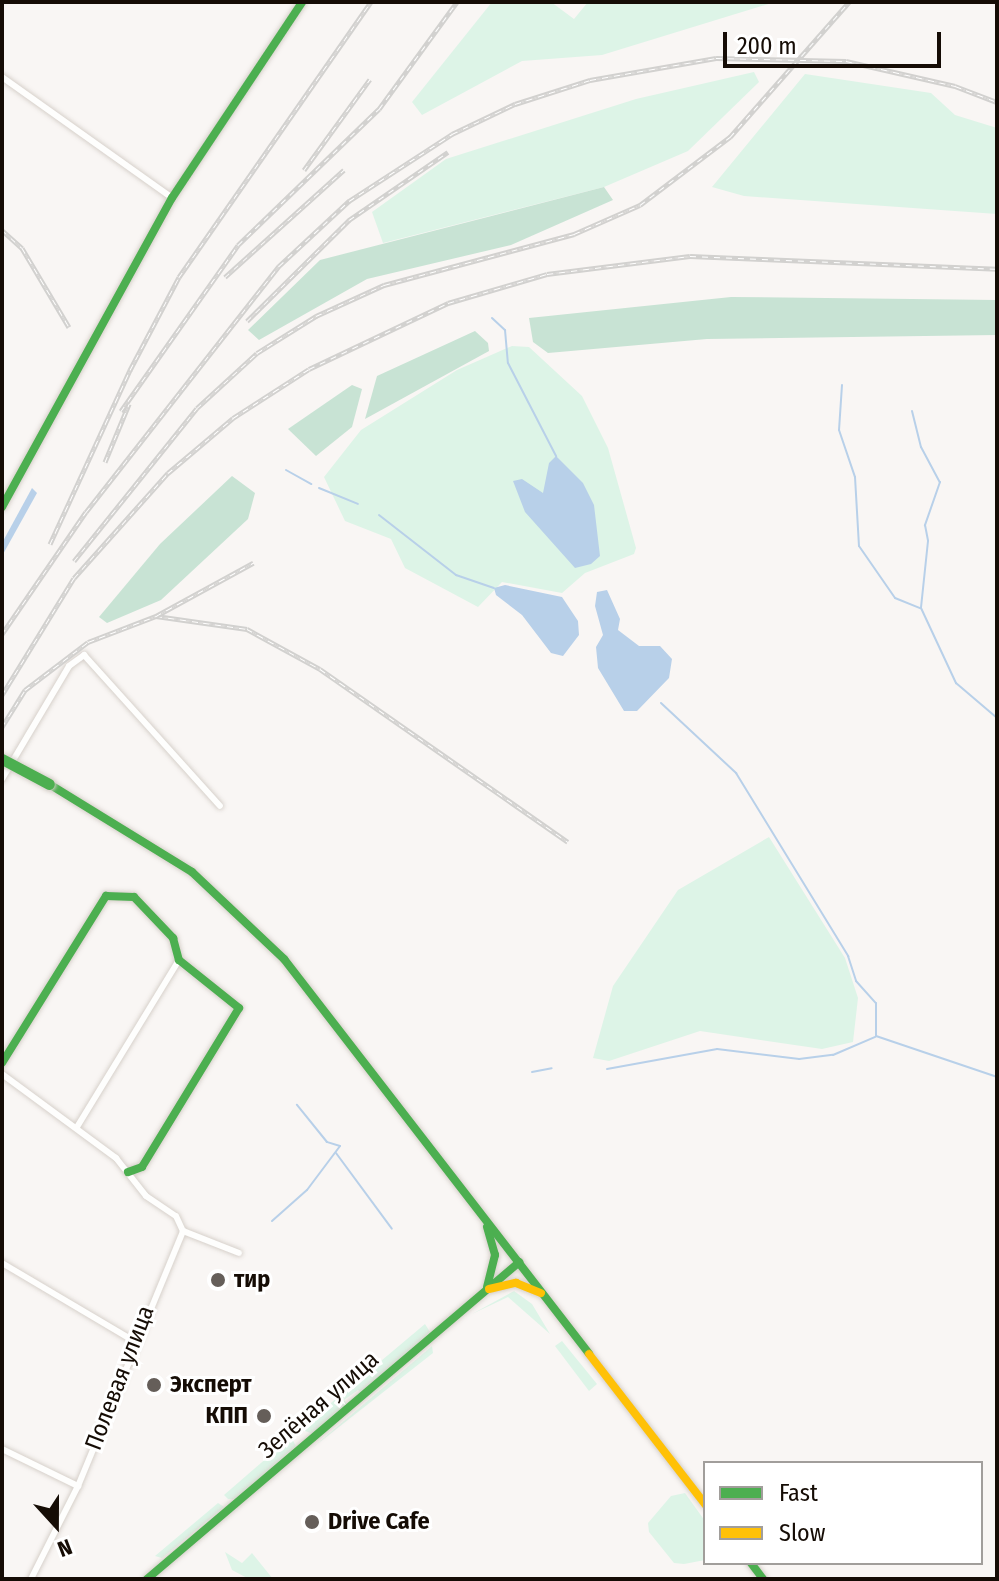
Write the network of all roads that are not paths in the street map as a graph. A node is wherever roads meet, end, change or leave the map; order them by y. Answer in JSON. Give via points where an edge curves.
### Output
{"nodes":[{"id":1,"x":302,"y":2,"type":"edge"},
{"id":2,"x":2,"y":77,"type":"edge"},
{"id":3,"x":172,"y":198,"type":"junction"},
{"id":4,"x":2,"y":507,"type":"edge"},
{"id":5,"x":2,"y":759,"type":"edge"},
{"id":6,"x":2,"y":779,"type":"edge"},
{"id":7,"x":220,"y":806,"type":"dead end"},
{"id":8,"x":179,"y":960,"type":"junction"},
{"id":9,"x":2,"y":1063,"type":"edge"},
{"id":10,"x":2,"y":1074,"type":"edge"},
{"id":11,"x":77,"y":1127,"type":"junction"},
{"id":12,"x":128,"y":1172,"type":"junction"},
{"id":13,"x":472,"y":1198,"type":"junction"},
{"id":14,"x":183,"y":1231,"type":"junction"},
{"id":15,"x":239,"y":1253,"type":"dead end"},
{"id":16,"x":519,"y":1262,"type":"junction"},
{"id":17,"x":2,"y":1263,"type":"edge"},
{"id":18,"x":485,"y":1291,"type":"junction"},
{"id":19,"x":544,"y":1294,"type":"junction"},
{"id":20,"x":134,"y":1341,"type":"junction"},
{"id":21,"x":2,"y":1449,"type":"edge"},
{"id":22,"x":78,"y":1486,"type":"junction"},
{"id":23,"x":703,"y":1501,"type":"edge"},
{"id":24,"x":31,"y":1579,"type":"edge"},
{"id":25,"x":147,"y":1579,"type":"edge"}],
"edges":[{"from":1,"to":3,"type":"main road"},
{"from":2,"to":3,"type":"street"},
{"from":3,"to":4,"type":"main road"},
{"from":5,"to":13,"type":"main road","bridge":true,"via":[[133,831],[241,914],[329,1012]]},
{"from":6,"to":7,"type":"street","via":[[69,666],[84,655]]},
{"from":8,"to":9,"type":"main road","via":[[173,938],[134,897],[106,896]]},
{"from":8,"to":11,"type":"street"},
{"from":8,"to":12,"type":"main road","via":[[239,1008],[142,1167]]},
{"from":10,"to":11,"type":"street"},
{"from":11,"to":12,"type":"street"},
{"from":12,"to":14,"type":"street","via":[[146,1196],[176,1216]]},
{"from":13,"to":16,"type":"main road"},
{"from":13,"to":18,"type":"main road","via":[[494,1245],[495,1265]]},
{"from":14,"to":15,"type":"street"},
{"from":14,"to":20,"type":"street","name":"Полевая улица"},
{"from":16,"to":18,"type":"main road","name":"Зелёная улица"},
{"from":16,"to":19,"type":"main road"},
{"from":17,"to":20,"type":"street"},
{"from":18,"to":19,"type":"main road","via":[[516,1283]]},
{"from":18,"to":25,"type":"main road","name":"Зелёная улица"},
{"from":19,"to":23,"type":"main road"},
{"from":20,"to":22,"type":"street","name":"Полевая улица"},
{"from":21,"to":22,"type":"street"},
{"from":22,"to":24,"type":"street","name":"Полевая улица"}]}
